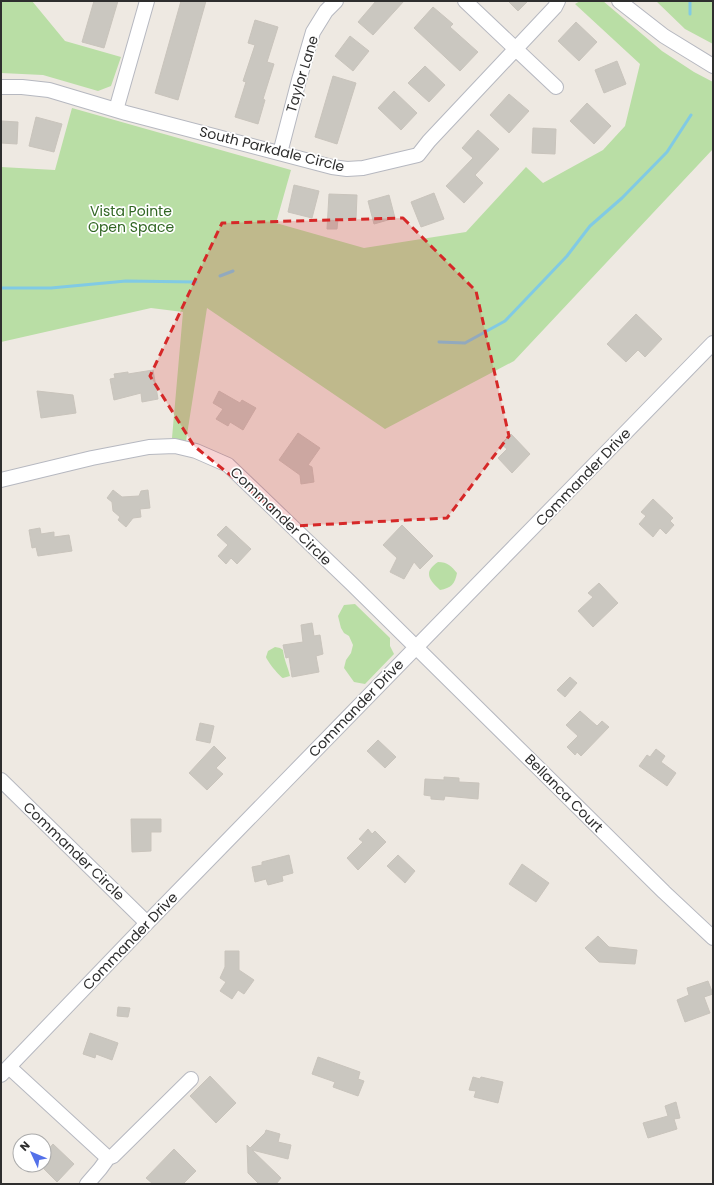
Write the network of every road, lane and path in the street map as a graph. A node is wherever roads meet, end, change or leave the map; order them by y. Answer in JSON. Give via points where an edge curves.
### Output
{"nodes":[{"id":1,"x":147,"y":1,"type":"edge"},
{"id":2,"x":336,"y":1,"type":"edge"},
{"id":3,"x":465,"y":1,"type":"edge"},
{"id":4,"x":622,"y":2,"type":"edge"},
{"id":5,"x":559,"y":3,"type":"edge"},
{"id":6,"x":516,"y":48,"type":"junction"},
{"id":7,"x":713,"y":66,"type":"edge"},
{"id":8,"x":1,"y":87,"type":"edge"},
{"id":9,"x":556,"y":87,"type":"dead end"},
{"id":10,"x":116,"y":110,"type":"junction"},
{"id":11,"x":280,"y":153,"type":"junction"},
{"id":12,"x":713,"y":343,"type":"edge"},
{"id":13,"x":1,"y":480,"type":"edge"},
{"id":14,"x":416,"y":647,"type":"junction"},
{"id":15,"x":1,"y":780,"type":"edge"},
{"id":16,"x":147,"y":922,"type":"junction"},
{"id":17,"x":713,"y":938,"type":"edge"},
{"id":18,"x":5,"y":1071,"type":"edge"},
{"id":19,"x":191,"y":1079,"type":"dead end"},
{"id":20,"x":108,"y":1158,"type":"junction"},
{"id":21,"x":87,"y":1184,"type":"edge"}],
"edges":[{"from":1,"to":10,"type":"street"},
{"from":2,"to":11,"type":"street","name":"Taylor Lane","via":[[326,11],[314,32]]},
{"from":3,"to":6,"type":"street"},
{"from":4,"to":7,"type":"street","via":[[664,36]]},
{"from":5,"to":6,"type":"street","name":"South Parkdale Circle"},
{"from":6,"to":9,"type":"street"},
{"from":6,"to":11,"type":"street","name":"South Parkdale Circle","via":[[418,155],[363,168],[347,169]]},
{"from":8,"to":10,"type":"street","name":"South Parkdale Circle","via":[[49,90]]},
{"from":10,"to":11,"type":"street","name":"South Parkdale Circle"},
{"from":12,"to":14,"type":"street","name":"Commander Drive"},
{"from":13,"to":14,"type":"street","name":"Commander Circle","via":[[148,447],[175,446],[196,451],[228,464]]},
{"from":14,"to":16,"type":"street","name":"Commander Drive"},
{"from":14,"to":17,"type":"street","name":"Bellanca Court"},
{"from":15,"to":16,"type":"street","name":"Commander Circle"},
{"from":16,"to":18,"type":"street","name":"Commander Drive"},
{"from":18,"to":20,"type":"street"},
{"from":19,"to":20,"type":"street"},
{"from":20,"to":21,"type":"street"}]}
